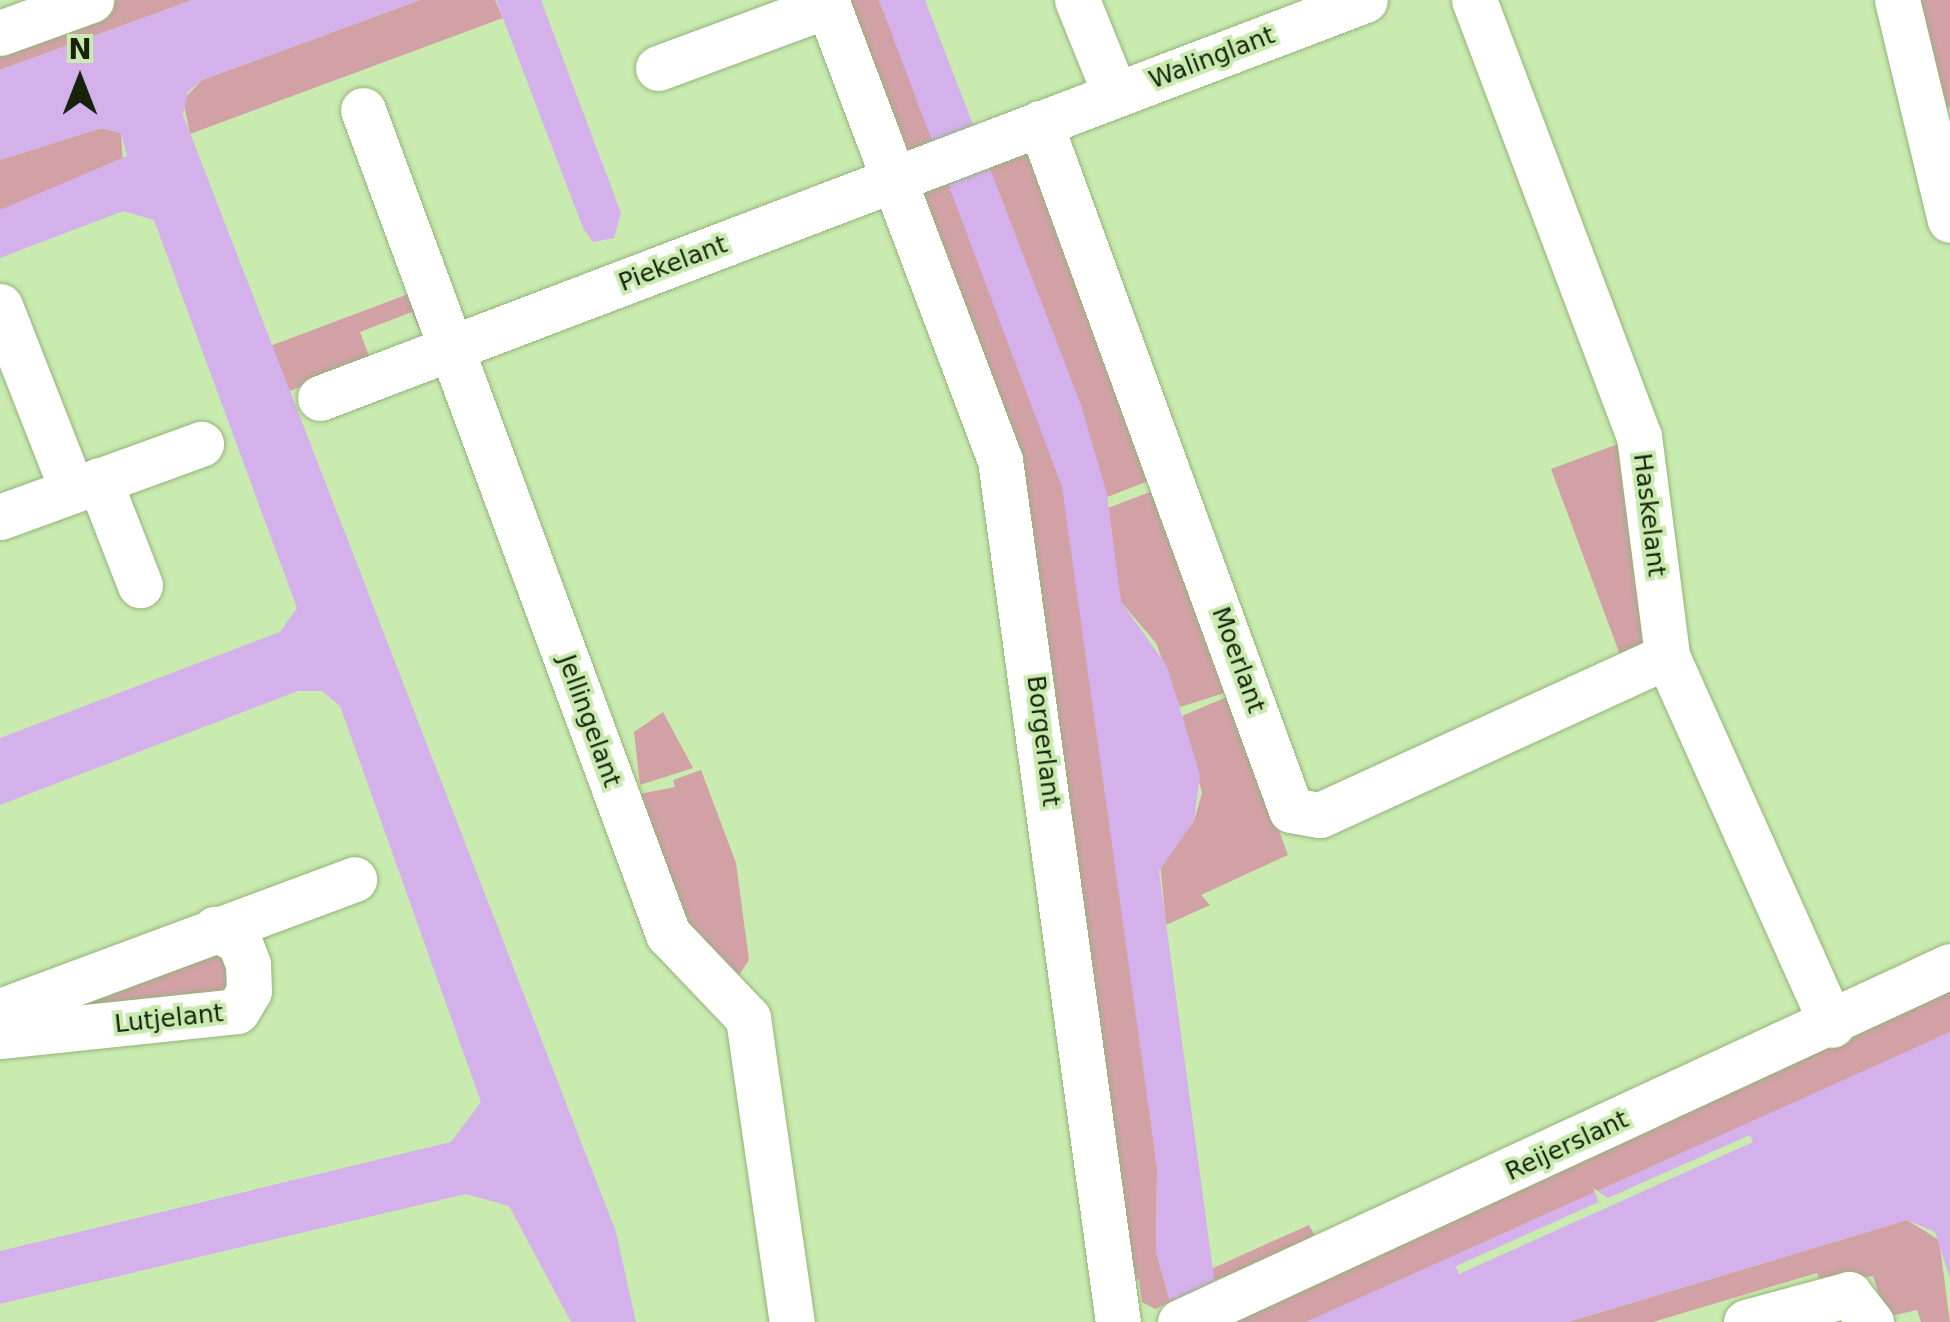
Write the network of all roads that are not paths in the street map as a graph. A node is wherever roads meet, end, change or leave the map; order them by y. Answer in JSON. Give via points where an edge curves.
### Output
{"nodes":[{"id":1,"x":91,"y":0,"type":"edge"},
{"id":2,"x":1077,"y":0,"type":"edge"},
{"id":3,"x":1365,"y":0,"type":"edge"},
{"id":4,"x":1474,"y":0,"type":"edge"},
{"id":5,"x":1897,"y":0,"type":"edge"},
{"id":6,"x":827,"y":3,"type":"edge"},
{"id":7,"x":0,"y":33,"type":"edge"},
{"id":8,"x":658,"y":68,"type":"dead end"},
{"id":9,"x":1115,"y":94,"type":"junction"},
{"id":10,"x":363,"y":110,"type":"dead end"},
{"id":11,"x":1025,"y":128,"type":"junction"},
{"id":12,"x":902,"y":175,"type":"junction"},
{"id":13,"x":1950,"y":220,"type":"edge"},
{"id":14,"x":0,"y":306,"type":"edge"},
{"id":15,"x":450,"y":348,"type":"junction"},
{"id":16,"x":320,"y":398,"type":"dead end"},
{"id":17,"x":201,"y":444,"type":"dead end"},
{"id":18,"x":86,"y":485,"type":"junction"},
{"id":19,"x":0,"y":517,"type":"edge"},
{"id":20,"x":140,"y":585,"type":"dead end"},
{"id":21,"x":1667,"y":656,"type":"junction"},
{"id":22,"x":354,"y":879,"type":"dead end"},
{"id":23,"x":215,"y":930,"type":"junction"},
{"id":24,"x":1950,"y":966,"type":"edge"},
{"id":25,"x":0,"y":1011,"type":"edge"},
{"id":26,"x":1832,"y":1025,"type":"junction"},
{"id":27,"x":0,"y":1036,"type":"edge"},
{"id":28,"x":792,"y":1322,"type":"edge"},
{"id":29,"x":1118,"y":1322,"type":"edge"},
{"id":30,"x":1180,"y":1322,"type":"edge"},
{"id":31,"x":1746,"y":1322,"type":"edge"},
{"id":32,"x":1871,"y":1322,"type":"edge"}],
"edges":[{"from":1,"to":7,"type":"street"},
{"from":2,"to":9,"type":"street","name":"Walinglant"},
{"from":3,"to":9,"type":"street","name":"Walinglant"},
{"from":4,"to":21,"type":"street","name":"Haskelant","via":[[1639,436]]},
{"from":5,"to":13,"type":"street"},
{"from":6,"to":8,"type":"street"},
{"from":6,"to":12,"type":"street"},
{"from":9,"to":11,"type":"street","name":"Walinglant"},
{"from":10,"to":15,"type":"street","name":"Jellingelant"},
{"from":11,"to":12,"type":"street","name":"Walinglant"},
{"from":11,"to":21,"type":"street","name":"Moerlant","via":[[1291,810],[1320,815]]},
{"from":12,"to":15,"type":"street","name":"Piekelant"},
{"from":12,"to":29,"type":"street","name":"Borgerlant","via":[[1000,460],[1016,534]]},
{"from":14,"to":18,"type":"street"},
{"from":15,"to":16,"type":"street","name":"Piekelant"},
{"from":15,"to":28,"type":"street","name":"Jellingelant","via":[[668,934],[748,1018]]},
{"from":17,"to":18,"type":"street"},
{"from":18,"to":19,"type":"street"},
{"from":18,"to":20,"type":"street"},
{"from":21,"to":26,"type":"street","name":"Haskelant"},
{"from":22,"to":23,"type":"street"},
{"from":23,"to":25,"type":"street"},
{"from":23,"to":27,"type":"street","name":"Lutjelant","via":[[239,941],[248,964],[249,992],[237,1011]]},
{"from":24,"to":26,"type":"street","name":"Reijerslant"},
{"from":26,"to":30,"type":"street","name":"Reijerslant"},
{"from":31,"to":32,"type":"street","via":[[1850,1294]]}]}
